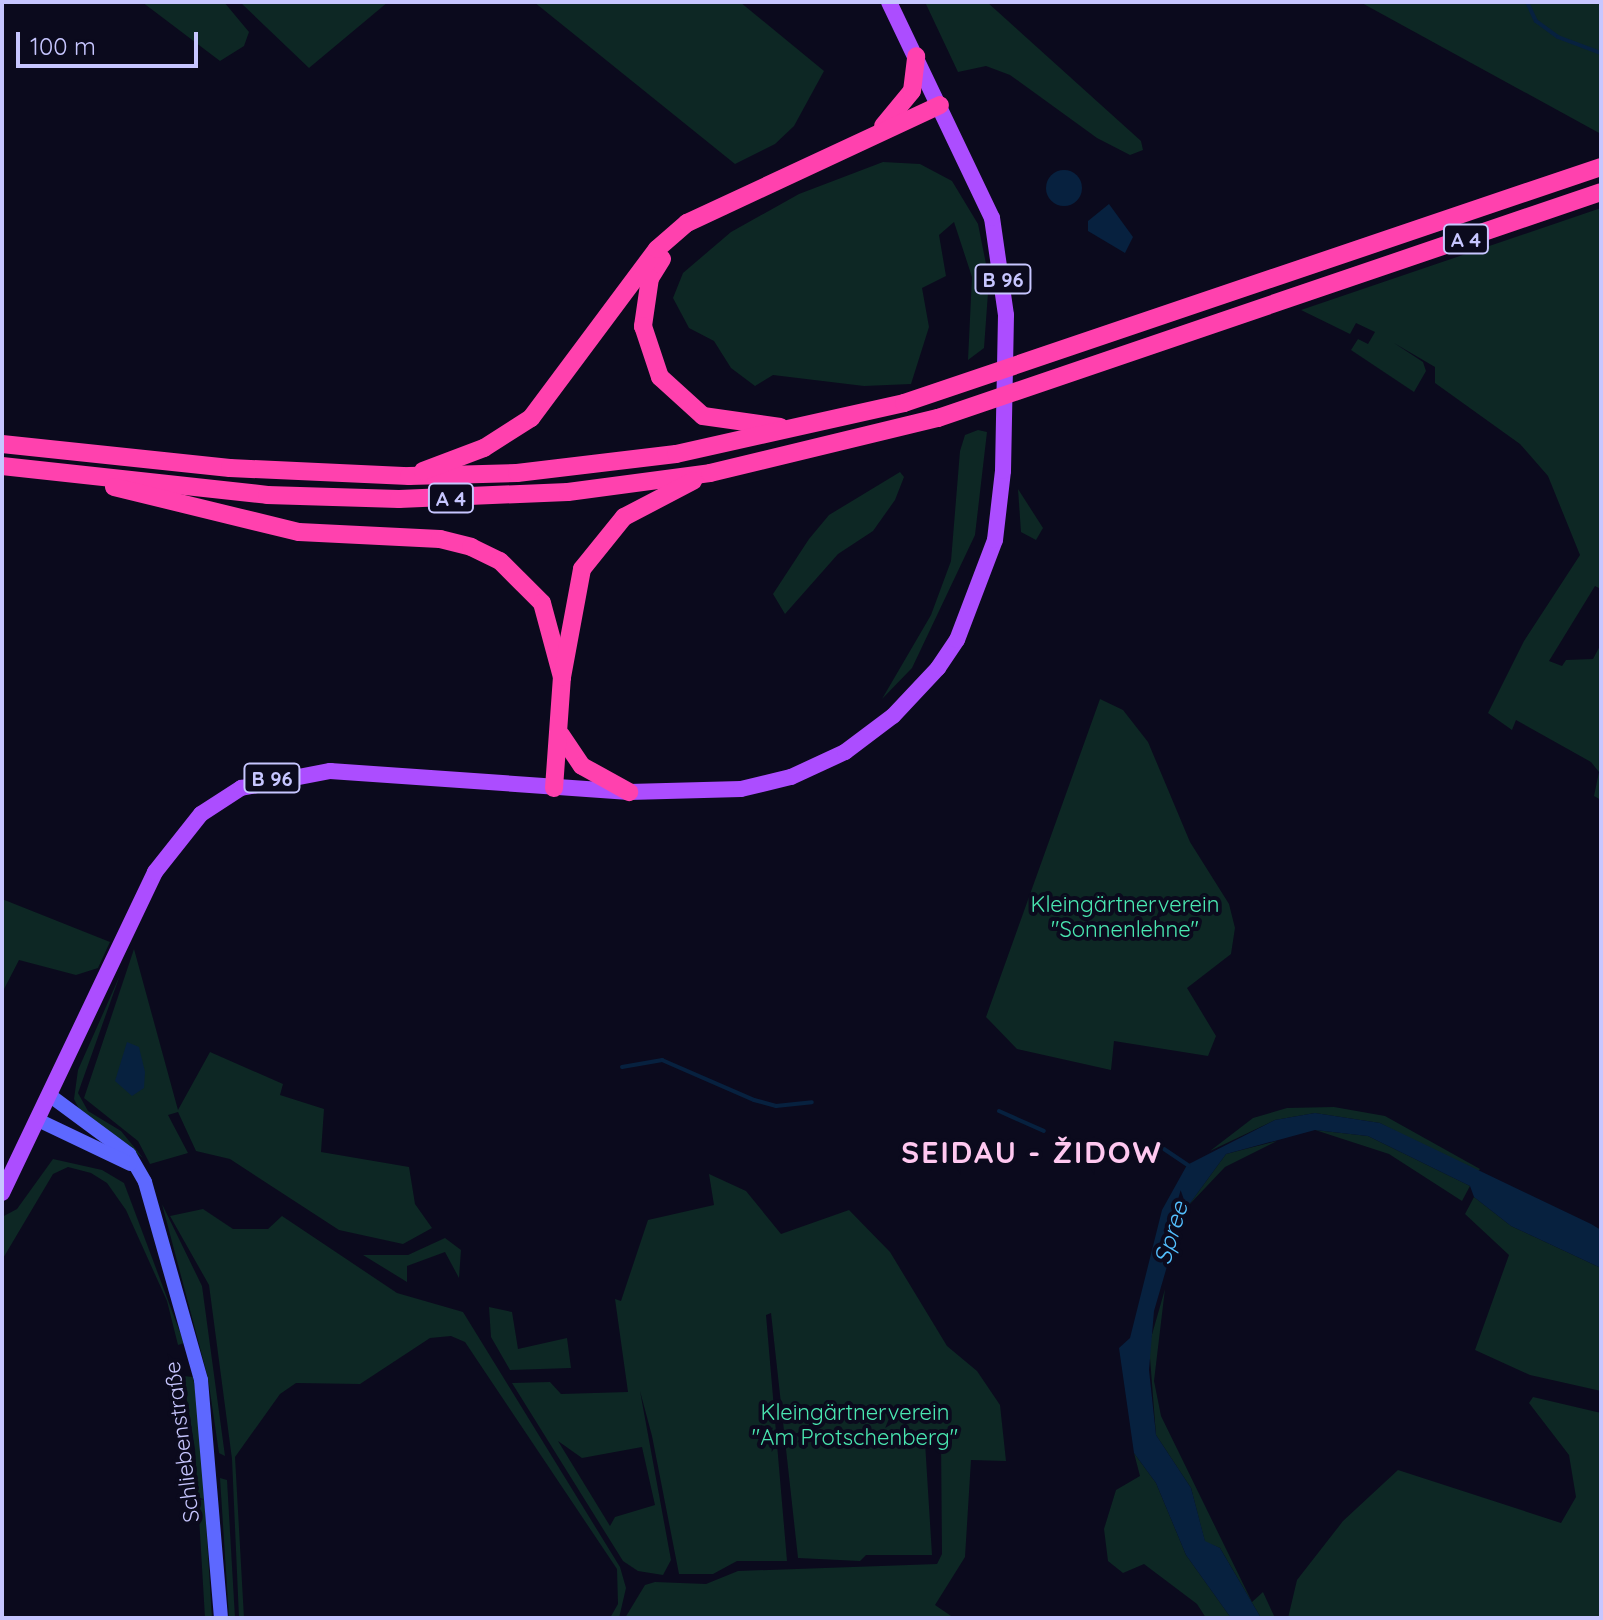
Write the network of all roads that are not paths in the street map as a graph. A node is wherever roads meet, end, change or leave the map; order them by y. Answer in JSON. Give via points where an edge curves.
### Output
{"nodes":[{"id":1,"x":889,"y":2,"type":"edge"},
{"id":2,"x":916,"y":56,"type":"junction"},
{"id":3,"x":940,"y":105,"type":"junction"},
{"id":4,"x":875,"y":135,"type":"junction"},
{"id":5,"x":1601,"y":167,"type":"edge"},
{"id":6,"x":1601,"y":192,"type":"edge"},
{"id":7,"x":725,"y":206,"type":"junction"},
{"id":8,"x":823,"y":425,"type":"junction"},
{"id":9,"x":2,"y":444,"type":"edge"},
{"id":10,"x":2,"y":466,"type":"edge"},
{"id":11,"x":710,"y":473,"type":"junction"},
{"id":12,"x":81,"y":474,"type":"junction"},
{"id":13,"x":409,"y":476,"type":"junction"},
{"id":14,"x":562,"y":677,"type":"junction"},
{"id":15,"x":561,"y":735,"type":"junction"},
{"id":16,"x":554,"y":788,"type":"junction"},
{"id":17,"x":629,"y":792,"type":"junction"},
{"id":18,"x":52,"y":1097,"type":"junction"},
{"id":19,"x":40,"y":1121,"type":"junction"},
{"id":20,"x":140,"y":1172,"type":"junction"},
{"id":21,"x":2,"y":1193,"type":"edge"},
{"id":22,"x":221,"y":1618,"type":"edge"}],
"edges":[{"from":1,"to":2,"type":"main road","number":"B 96"},
{"from":2,"to":3,"type":"main road","number":"B 96"},
{"from":2,"to":4,"type":"highway","via":[[906,102]]},
{"from":3,"to":4,"type":"highway"},
{"from":3,"to":17,"type":"main road","number":"B 96","via":[[992,218],[1006,315],[998,519],[985,576],[963,627],[917,693],[871,735],[820,766],[741,789]]},
{"from":4,"to":7,"type":"highway"},
{"from":5,"to":8,"type":"highway","number":"A 4","via":[[1219,299]]},
{"from":6,"to":11,"type":"highway","number":"A 4","via":[[991,400]]},
{"from":7,"to":8,"type":"highway","via":[[677,242],[650,278],[643,326],[652,362],[681,401],[703,416],[750,426]]},
{"from":7,"to":13,"type":"highway","via":[[687,223],[657,249],[531,418],[484,448]]},
{"from":8,"to":13,"type":"highway","number":"A 4","via":[[609,464]]},
{"from":9,"to":13,"type":"highway","number":"A 4","via":[[230,468]]},
{"from":10,"to":12,"type":"highway","number":"A 4"},
{"from":11,"to":12,"type":"highway","number":"A 4","via":[[568,492],[399,499],[267,495]]},
{"from":11,"to":14,"type":"highway","via":[[624,517],[595,547],[574,594]]},
{"from":12,"to":14,"type":"highway","via":[[240,522],[471,547],[500,561],[542,603]]},
{"from":14,"to":15,"type":"highway"},
{"from":15,"to":16,"type":"highway"},
{"from":15,"to":17,"type":"highway","via":[[582,766]]},
{"from":16,"to":17,"type":"main road","number":"B 96"},
{"from":16,"to":18,"type":"main road","number":"B 96","via":[[330,771],[282,775],[213,804],[178,837],[155,872]]},
{"from":18,"to":19,"type":"main road","number":"B 96"},
{"from":18,"to":20,"type":"main road","name":"Schliebenstraße","via":[[115,1142]]},
{"from":19,"to":20,"type":"main road"},
{"from":19,"to":21,"type":"main road","number":"B 96"},
{"from":20,"to":22,"type":"main road","name":"Schliebenstraße","via":[[201,1380]]}]}
